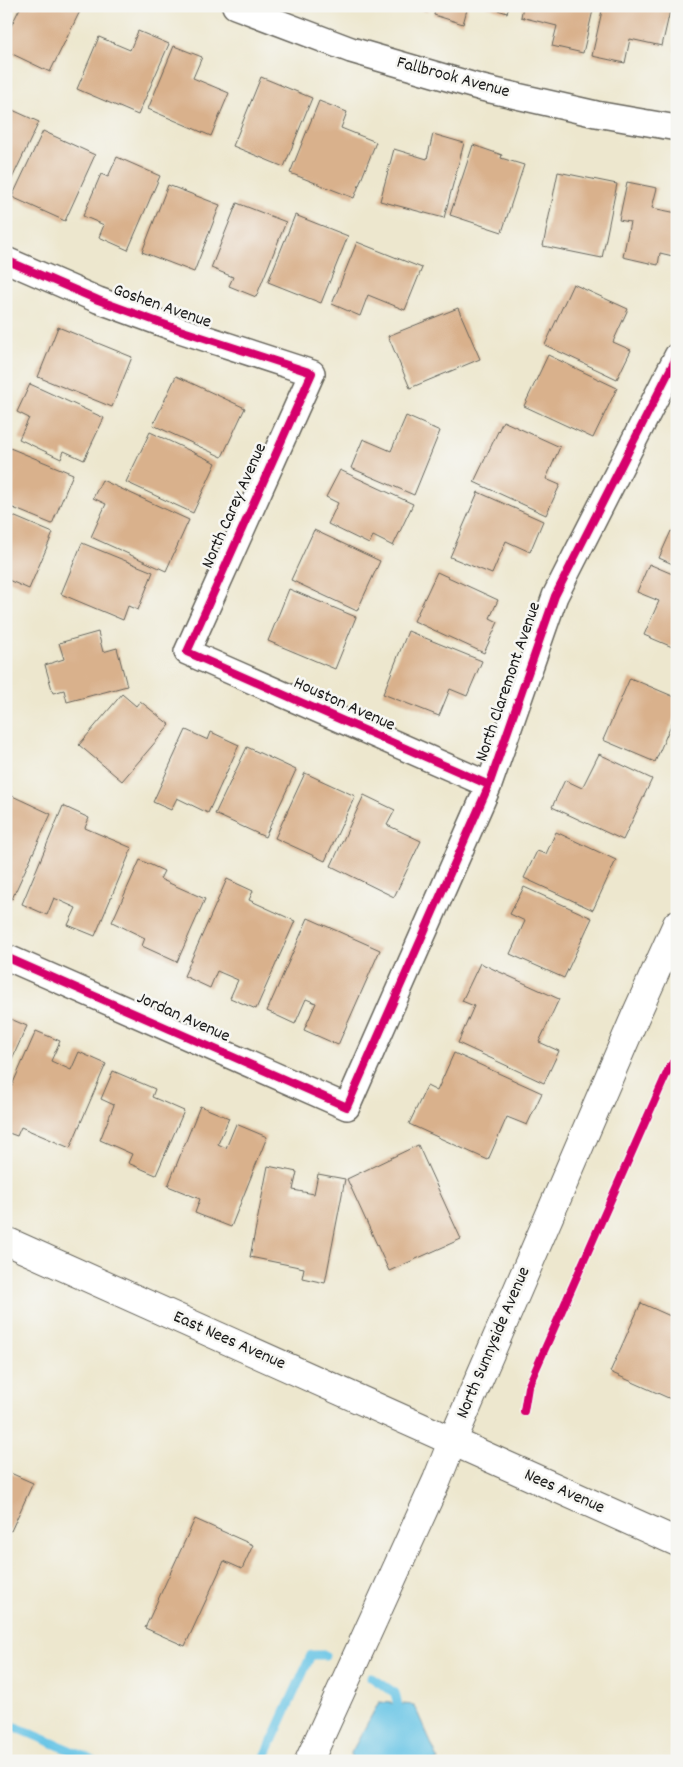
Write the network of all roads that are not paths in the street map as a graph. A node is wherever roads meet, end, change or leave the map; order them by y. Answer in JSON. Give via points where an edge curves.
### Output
{"nodes":[{"id":1,"x":235,"y":6,"type":"edge"},
{"id":2,"x":677,"y":128,"type":"edge"},
{"id":3,"x":9,"y":268,"type":"edge"},
{"id":4,"x":677,"y":356,"type":"edge"},
{"id":5,"x":312,"y":372,"type":"joint"},
{"id":6,"x":186,"y":652,"type":"joint"},
{"id":7,"x":489,"y":785,"type":"junction"},
{"id":8,"x":677,"y":924,"type":"edge"},
{"id":9,"x":6,"y":957,"type":"edge"},
{"id":10,"x":347,"y":1107,"type":"joint"},
{"id":11,"x":6,"y":1241,"type":"edge"},
{"id":12,"x":452,"y":1442,"type":"junction"},
{"id":13,"x":677,"y":1542,"type":"edge"},
{"id":14,"x":309,"y":1761,"type":"edge"}],
"edges":[{"from":1,"to":2,"type":"street","name":"Fallbrook Avenue","via":[[351,50],[482,88],[596,114]]},
{"from":3,"to":5,"type":"street","name":"Goshen Avenue","via":[[180,330]]},
{"from":4,"to":7,"type":"street","name":"North Claremont Avenue","via":[[555,596]]},
{"from":5,"to":6,"type":"street","name":"North Carey Avenue"},
{"from":6,"to":7,"type":"street","name":"Houston Avenue"},
{"from":7,"to":10,"type":"street","name":"North Claremont Avenue"},
{"from":8,"to":12,"type":"main road","name":"North Sunnyside Avenue"},
{"from":9,"to":10,"type":"street","name":"Jordan Avenue"},
{"from":11,"to":12,"type":"main road","name":"East Nees Avenue"},
{"from":12,"to":13,"type":"main road","name":"Nees Avenue"},
{"from":12,"to":14,"type":"main road","name":"North Sunnyside Avenue"}]}
